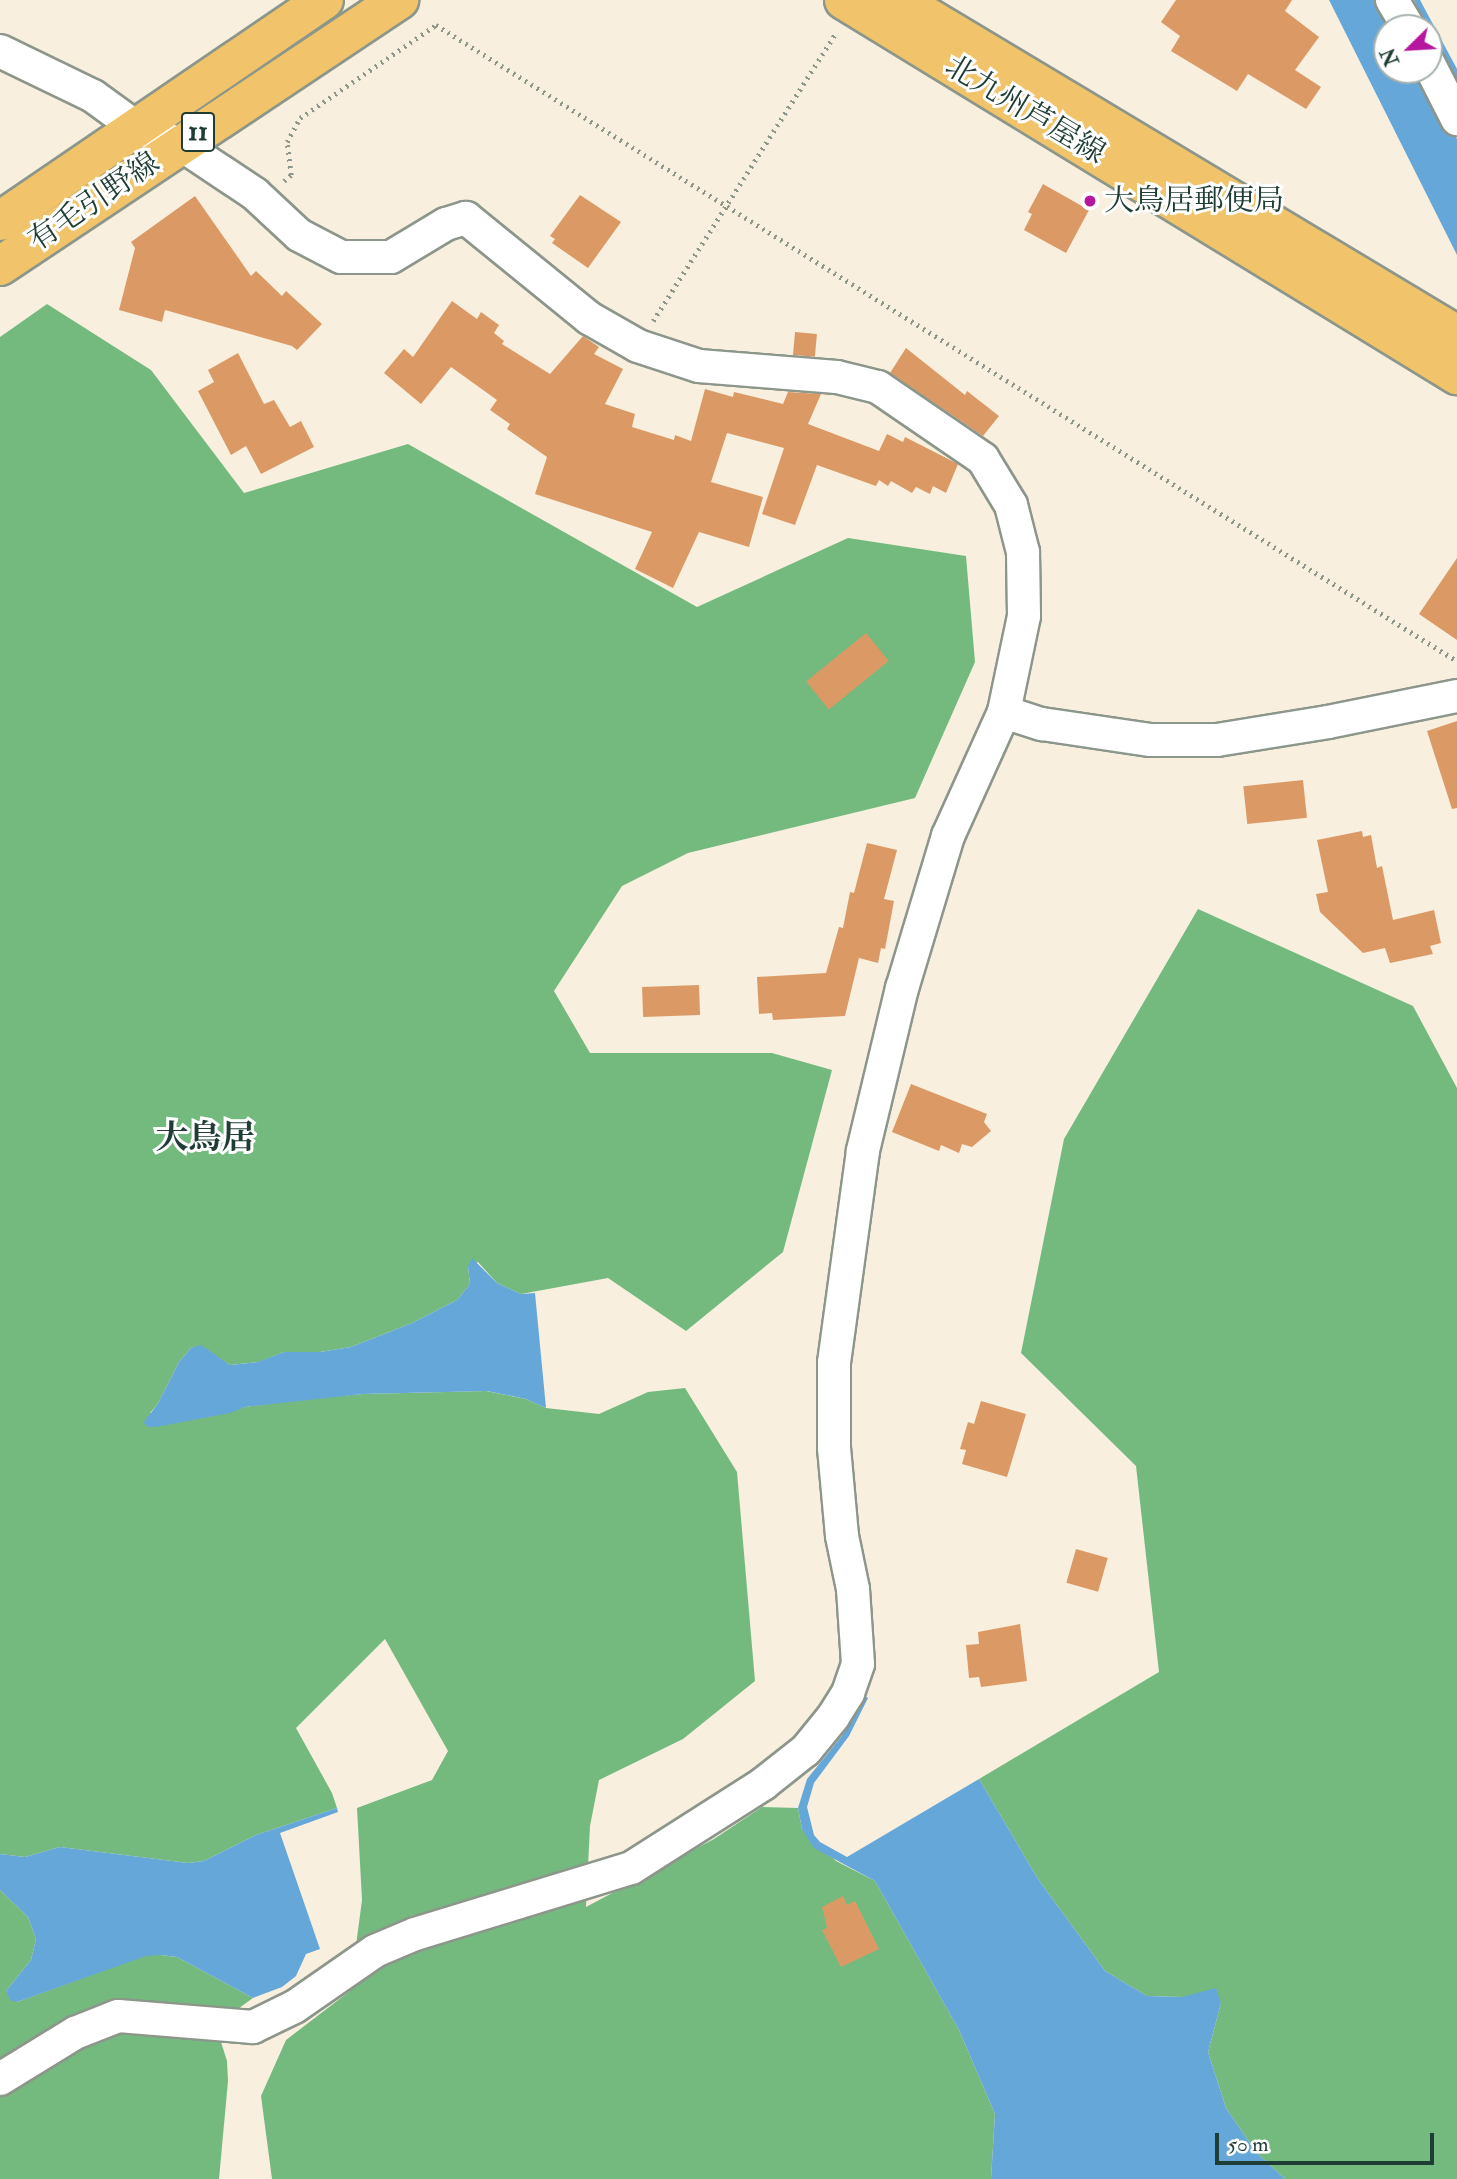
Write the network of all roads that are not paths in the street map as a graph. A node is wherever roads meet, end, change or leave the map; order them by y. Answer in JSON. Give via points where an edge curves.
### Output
{"nodes":[{"id":1,"x":324,"y":0,"type":"edge"},
{"id":2,"x":399,"y":0,"type":"edge"},
{"id":3,"x":899,"y":0,"type":"edge"},
{"id":4,"x":849,"y":3,"type":"edge"},
{"id":5,"x":0,"y":51,"type":"edge"},
{"id":6,"x":1439,"y":84,"type":"edge"},
{"id":7,"x":1457,"y":119,"type":"edge"},
{"id":8,"x":137,"y":128,"type":"junction"},
{"id":9,"x":180,"y":144,"type":"junction"},
{"id":10,"x":0,"y":221,"type":"edge"},
{"id":11,"x":0,"y":266,"type":"edge"},
{"id":12,"x":1457,"y":335,"type":"edge"},
{"id":13,"x":1457,"y":374,"type":"edge"},
{"id":14,"x":1457,"y":696,"type":"edge"},
{"id":15,"x":1004,"y":712,"type":"junction"},
{"id":16,"x":0,"y":2079,"type":"edge"}],
"edges":[{"from":1,"to":8,"type":"main road","name":"有毛引野線","number":"11"},
{"from":2,"to":9,"type":"main road","name":"有毛引野線","number":"11"},
{"from":3,"to":12,"type":"main road","name":"北九州芦屋線"},
{"from":4,"to":13,"type":"main road","name":"北九州芦屋線"},
{"from":5,"to":8,"type":"street","via":[[93,96]]},
{"from":6,"to":7,"type":"street"},
{"from":8,"to":9,"type":"street"},
{"from":8,"to":10,"type":"main road","name":"有毛引野線","number":"11"},
{"from":9,"to":11,"type":"main road","name":"有毛引野線","number":"11"},
{"from":9,"to":15,"type":"street","via":[[261,200],[299,235],[341,257],[391,257],[446,224],[466,218],[589,318],[638,346],[699,366],[837,377],[878,387],[983,459],[1012,505],[1024,552],[1024,616]]},
{"from":14,"to":15,"type":"street","via":[[1217,740],[1151,740],[1042,724]]},
{"from":15,"to":16,"type":"street","via":[[948,836],[902,988],[863,1151],[834,1363],[834,1448],[858,1664],[833,1717],[806,1750],[763,1784],[631,1868],[415,1934],[375,1951],[294,2007],[253,2027],[118,2017],[75,2034]]}]}
